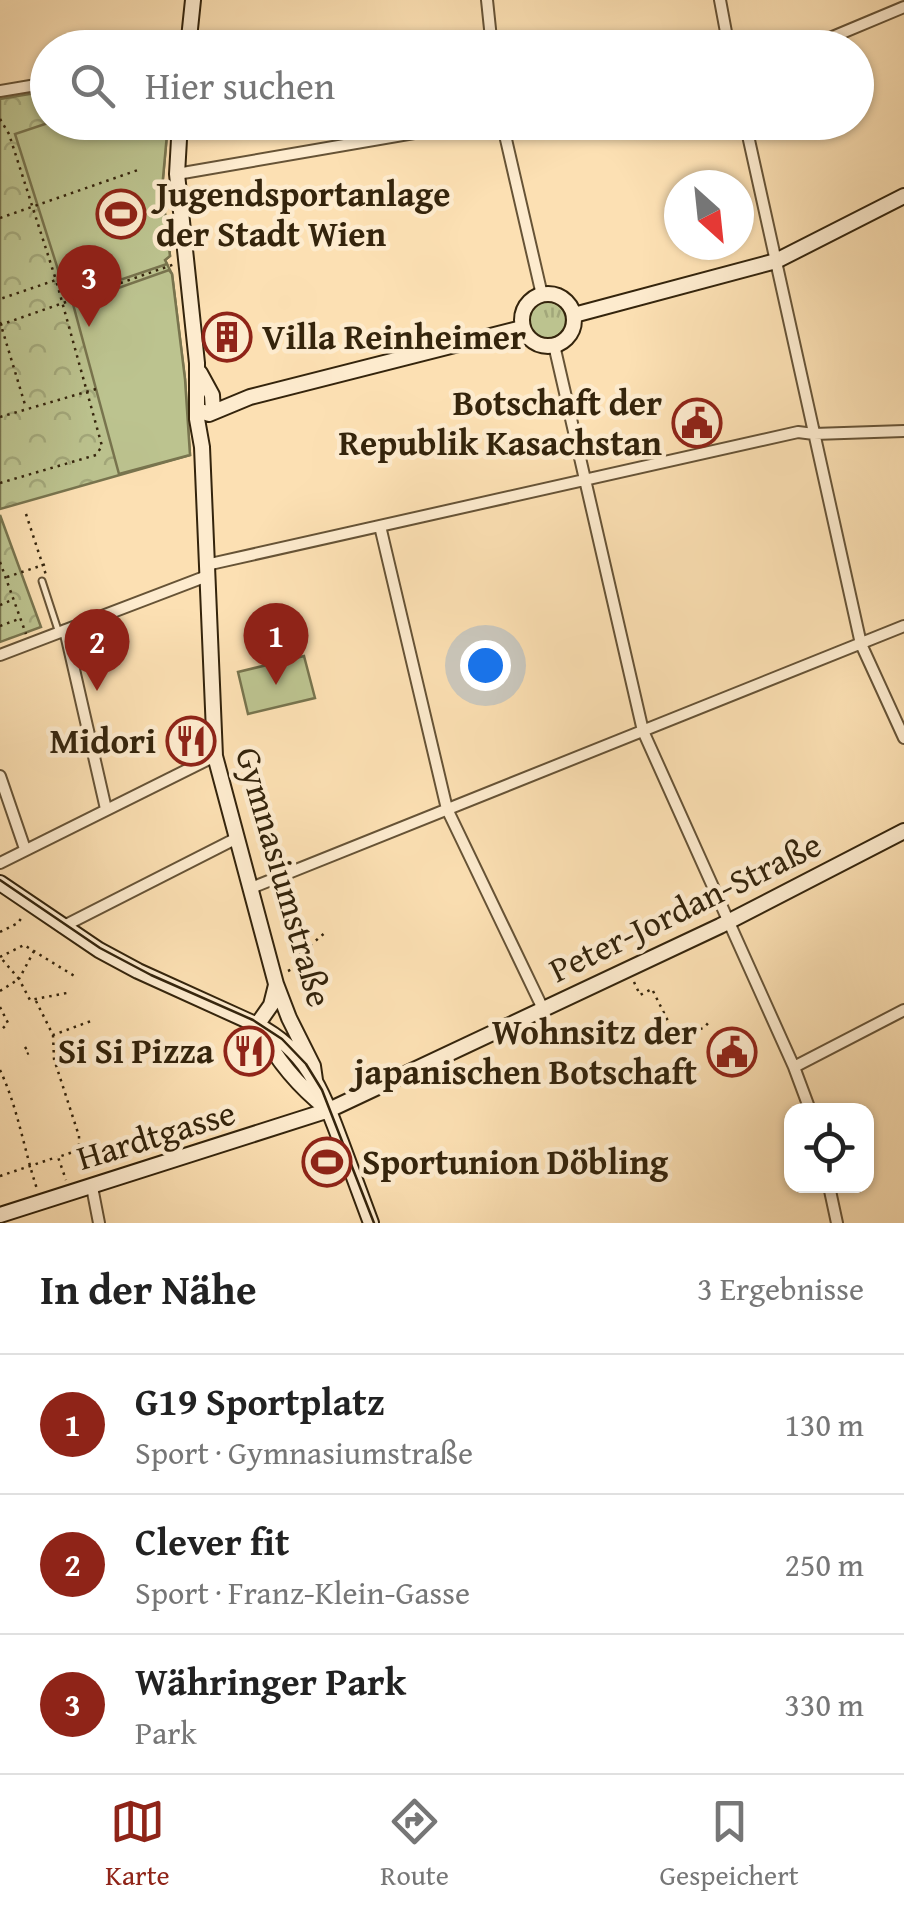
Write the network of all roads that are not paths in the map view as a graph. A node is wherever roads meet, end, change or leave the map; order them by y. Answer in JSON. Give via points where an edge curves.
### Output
{"nodes":[{"id":1,"x":193,"y":0,"type":"edge"},
{"id":2,"x":487,"y":0,"type":"edge"},
{"id":3,"x":720,"y":0,"type":"edge"},
{"id":4,"x":904,"y":7,"type":"edge"},
{"id":5,"x":190,"y":30,"type":"edge"},
{"id":6,"x":490,"y":30,"type":"edge"},
{"id":7,"x":726,"y":30,"type":"edge"},
{"id":8,"x":849,"y":30,"type":"edge"},
{"id":9,"x":30,"y":86,"type":"edge"},
{"id":10,"x":0,"y":91,"type":"edge"},
{"id":11,"x":179,"y":140,"type":"edge"},
{"id":12,"x":374,"y":140,"type":"edge"},
{"id":13,"x":506,"y":140,"type":"edge"},
{"id":14,"x":749,"y":140,"type":"edge"},
{"id":15,"x":177,"y":174,"type":"junction"},
{"id":16,"x":904,"y":196,"type":"edge"},
{"id":17,"x":776,"y":261,"type":"junction"},
{"id":18,"x":542,"y":296,"type":"junction"},
{"id":19,"x":574,"y":315,"type":"junction"},
{"id":20,"x":522,"y":328,"type":"junction"},
{"id":21,"x":554,"y":344,"type":"junction"},
{"id":22,"x":206,"y":403,"type":"junction"},
{"id":23,"x":904,"y":431,"type":"edge"},
{"id":24,"x":814,"y":434,"type":"junction"},
{"id":25,"x":584,"y":479,"type":"junction"},
{"id":26,"x":380,"y":526,"type":"junction"},
{"id":27,"x":207,"y":570,"type":"junction"},
{"id":28,"x":46,"y":582,"type":"road end"},
{"id":29,"x":904,"y":626,"type":"edge"},
{"id":30,"x":62,"y":631,"type":"junction"},
{"id":31,"x":861,"y":644,"type":"junction"},
{"id":32,"x":0,"y":654,"type":"edge"},
{"id":33,"x":643,"y":731,"type":"junction"},
{"id":34,"x":904,"y":738,"type":"edge"},
{"id":35,"x":214,"y":756,"type":"junction"},
{"id":36,"x":0,"y":776,"type":"edge"},
{"id":37,"x":106,"y":809,"type":"junction"},
{"id":38,"x":448,"y":809,"type":"junction"},
{"id":39,"x":904,"y":831,"type":"edge"},
{"id":40,"x":237,"y":838,"type":"junction"},
{"id":41,"x":25,"y":849,"type":"junction"},
{"id":42,"x":0,"y":863,"type":"edge"},
{"id":43,"x":0,"y":882,"type":"edge"},
{"id":44,"x":251,"y":888,"type":"junction"},
{"id":45,"x":728,"y":922,"type":"junction"},
{"id":46,"x":62,"y":927,"type":"junction"},
{"id":47,"x":281,"y":978,"type":"junction"},
{"id":48,"x":904,"y":1010,"type":"edge"},
{"id":49,"x":544,"y":1011,"type":"junction"},
{"id":50,"x":257,"y":1025,"type":"junction"},
{"id":51,"x":794,"y":1067,"type":"junction"},
{"id":52,"x":316,"y":1080,"type":"junction"},
{"id":53,"x":807,"y":1103,"type":"edge"},
{"id":54,"x":329,"y":1110,"type":"junction"},
{"id":55,"x":92,"y":1187,"type":"junction"},
{"id":56,"x":831,"y":1193,"type":"edge"},
{"id":57,"x":0,"y":1215,"type":"edge"},
{"id":58,"x":98,"y":1223,"type":"edge"},
{"id":59,"x":371,"y":1223,"type":"edge"},
{"id":60,"x":837,"y":1223,"type":"edge"}],
"edges":[{"from":1,"to":5,"type":"street"},
{"from":2,"to":6,"type":"street"},
{"from":3,"to":7,"type":"street"},
{"from":4,"to":8,"type":"street"},
{"from":9,"to":10,"type":"street"},
{"from":11,"to":15,"type":"street","name":"Gymnasiumstraße"},
{"from":12,"to":15,"type":"street"},
{"from":13,"to":18,"type":"street"},
{"from":14,"to":17,"type":"street"},
{"from":15,"to":22,"type":"street","name":"Gymnasiumstraße"},
{"from":16,"to":17,"type":"street"},
{"from":17,"to":19,"type":"street"},
{"from":17,"to":24,"type":"street"},
{"from":18,"to":19,"type":"street","via":[[562,298]]},
{"from":18,"to":20,"type":"street","via":[[524,310]]},
{"from":19,"to":21,"type":"street","via":[[571,332]]},
{"from":20,"to":21,"type":"street","via":[[534,342]]},
{"from":20,"to":22,"type":"street","via":[[250,398]]},
{"from":21,"to":25,"type":"street"},
{"from":22,"to":27,"type":"street","name":"Gymnasiumstraße"},
{"from":23,"to":24,"type":"street"},
{"from":24,"to":25,"type":"street","via":[[798,432]]},
{"from":24,"to":31,"type":"street"},
{"from":25,"to":26,"type":"street"},
{"from":25,"to":33,"type":"street"},
{"from":26,"to":27,"type":"street"},
{"from":26,"to":38,"type":"street"},
{"from":27,"to":30,"type":"street"},
{"from":27,"to":35,"type":"street","name":"Gymnasiumstraße"},
{"from":28,"to":30,"type":"lane"},
{"from":29,"to":31,"type":"street"},
{"from":30,"to":32,"type":"street"},
{"from":30,"to":37,"type":"street"},
{"from":31,"to":33,"type":"street"},
{"from":31,"to":34,"type":"street"},
{"from":33,"to":38,"type":"street"},
{"from":33,"to":45,"type":"street"},
{"from":35,"to":37,"type":"street"},
{"from":35,"to":40,"type":"street","name":"Gymnasiumstraße"},
{"from":36,"to":41,"type":"street"},
{"from":37,"to":41,"type":"street"},
{"from":38,"to":44,"type":"street"},
{"from":38,"to":49,"type":"street"},
{"from":39,"to":45,"type":"street","name":"Peter-Jordan-Straße"},
{"from":40,"to":44,"type":"street","name":"Gymnasiumstraße"},
{"from":40,"to":46,"type":"street"},
{"from":41,"to":42,"type":"street"},
{"from":43,"to":46,"type":"street"},
{"from":44,"to":47,"type":"street","name":"Gymnasiumstraße"},
{"from":45,"to":49,"type":"street","name":"Peter-Jordan-Straße"},
{"from":45,"to":51,"type":"street"},
{"from":46,"to":50,"type":"street","via":[[138,971]]},
{"from":47,"to":50,"type":"street"},
{"from":47,"to":52,"type":"street","name":"Gymnasiumstraße","via":[[289,1018]]},
{"from":48,"to":51,"type":"street"},
{"from":49,"to":54,"type":"street","name":"Peter-Jordan-Straße"},
{"from":50,"to":52,"type":"street","via":[[287,1044]]},
{"from":50,"to":54,"type":"street","via":[[286,1070]]},
{"from":51,"to":53,"type":"street"},
{"from":52,"to":54,"type":"street","name":"Gymnasiumstraße"},
{"from":54,"to":55,"type":"street","name":"Hardtgasse"},
{"from":54,"to":59,"type":"street","name":"Gymnasiumstraße"},
{"from":55,"to":57,"type":"street","name":"Hardtgasse"},
{"from":55,"to":58,"type":"street"},
{"from":56,"to":60,"type":"street"}]}
